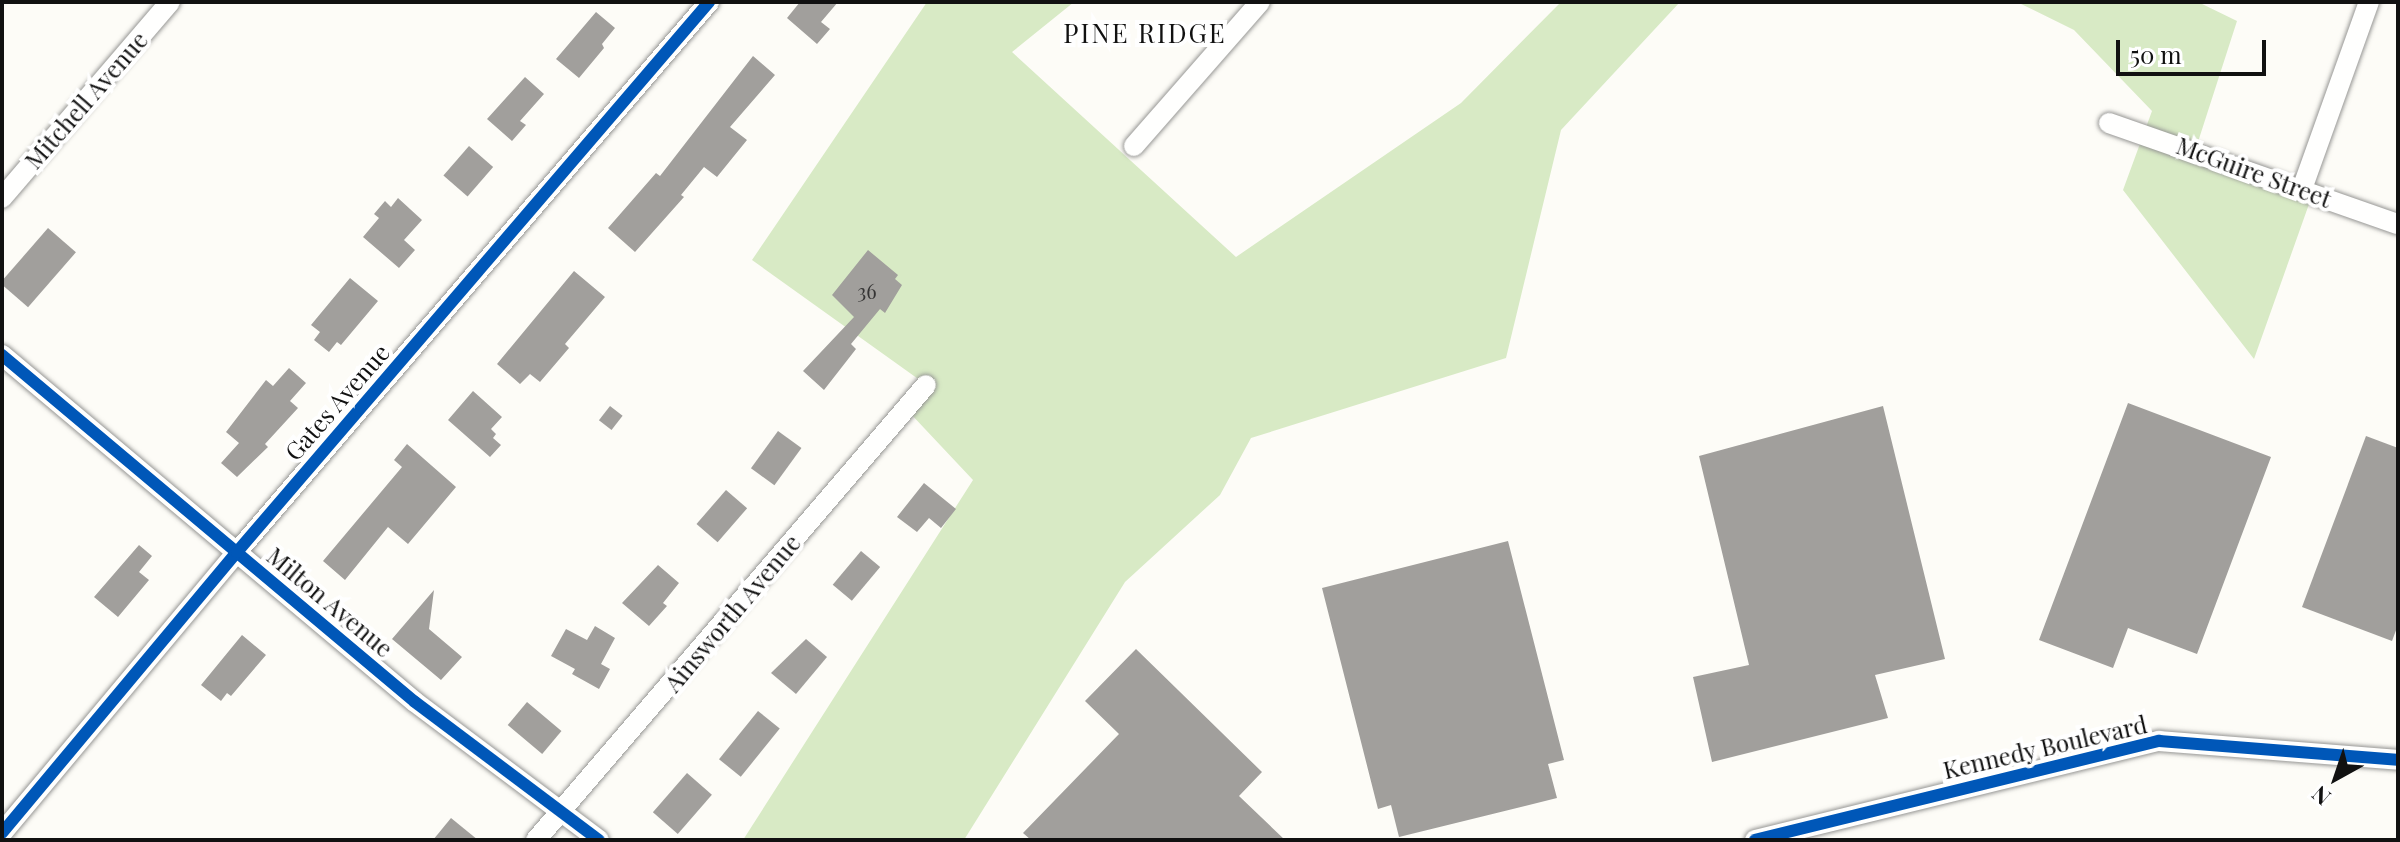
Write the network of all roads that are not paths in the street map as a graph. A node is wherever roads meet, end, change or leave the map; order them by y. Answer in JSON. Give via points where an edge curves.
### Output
{"nodes":[{"id":1,"x":170,"y":2,"type":"edge"},
{"id":2,"x":709,"y":2,"type":"edge"},
{"id":3,"x":1260,"y":2,"type":"edge"},
{"id":4,"x":2369,"y":2,"type":"edge"},
{"id":5,"x":2109,"y":123,"type":"dead end"},
{"id":6,"x":1134,"y":146,"type":"dead end"},
{"id":7,"x":2302,"y":189,"type":"junction"},
{"id":8,"x":2,"y":198,"type":"edge"},
{"id":9,"x":2398,"y":224,"type":"edge"},
{"id":10,"x":2,"y":355,"type":"edge"},
{"id":11,"x":926,"y":385,"type":"dead end"},
{"id":12,"x":237,"y":552,"type":"junction"},
{"id":13,"x":2398,"y":760,"type":"edge"},
{"id":14,"x":563,"y":811,"type":"junction"},
{"id":15,"x":2,"y":833,"type":"edge"},
{"id":16,"x":536,"y":840,"type":"edge"},
{"id":17,"x":599,"y":840,"type":"edge"},
{"id":18,"x":1755,"y":840,"type":"edge"}],
"edges":[{"from":1,"to":8,"type":"street","name":"Mitchell Avenue"},
{"from":2,"to":12,"type":"street","name":"Gates Avenue"},
{"from":3,"to":6,"type":"street"},
{"from":4,"to":7,"type":"street"},
{"from":5,"to":7,"type":"street","name":"McGuire Street"},
{"from":7,"to":9,"type":"street","name":"McGuire Street"},
{"from":10,"to":12,"type":"street","name":"Milton Avenue"},
{"from":11,"to":14,"type":"street","name":"Ainsworth Avenue"},
{"from":12,"to":14,"type":"street","name":"Milton Avenue","via":[[415,702]]},
{"from":12,"to":15,"type":"street","name":"Gates Avenue"},
{"from":13,"to":18,"type":"street","name":"Kennedy Boulevard","via":[[2159,741]]},
{"from":14,"to":16,"type":"street","name":"Ainsworth Avenue"},
{"from":14,"to":17,"type":"street"}]}
